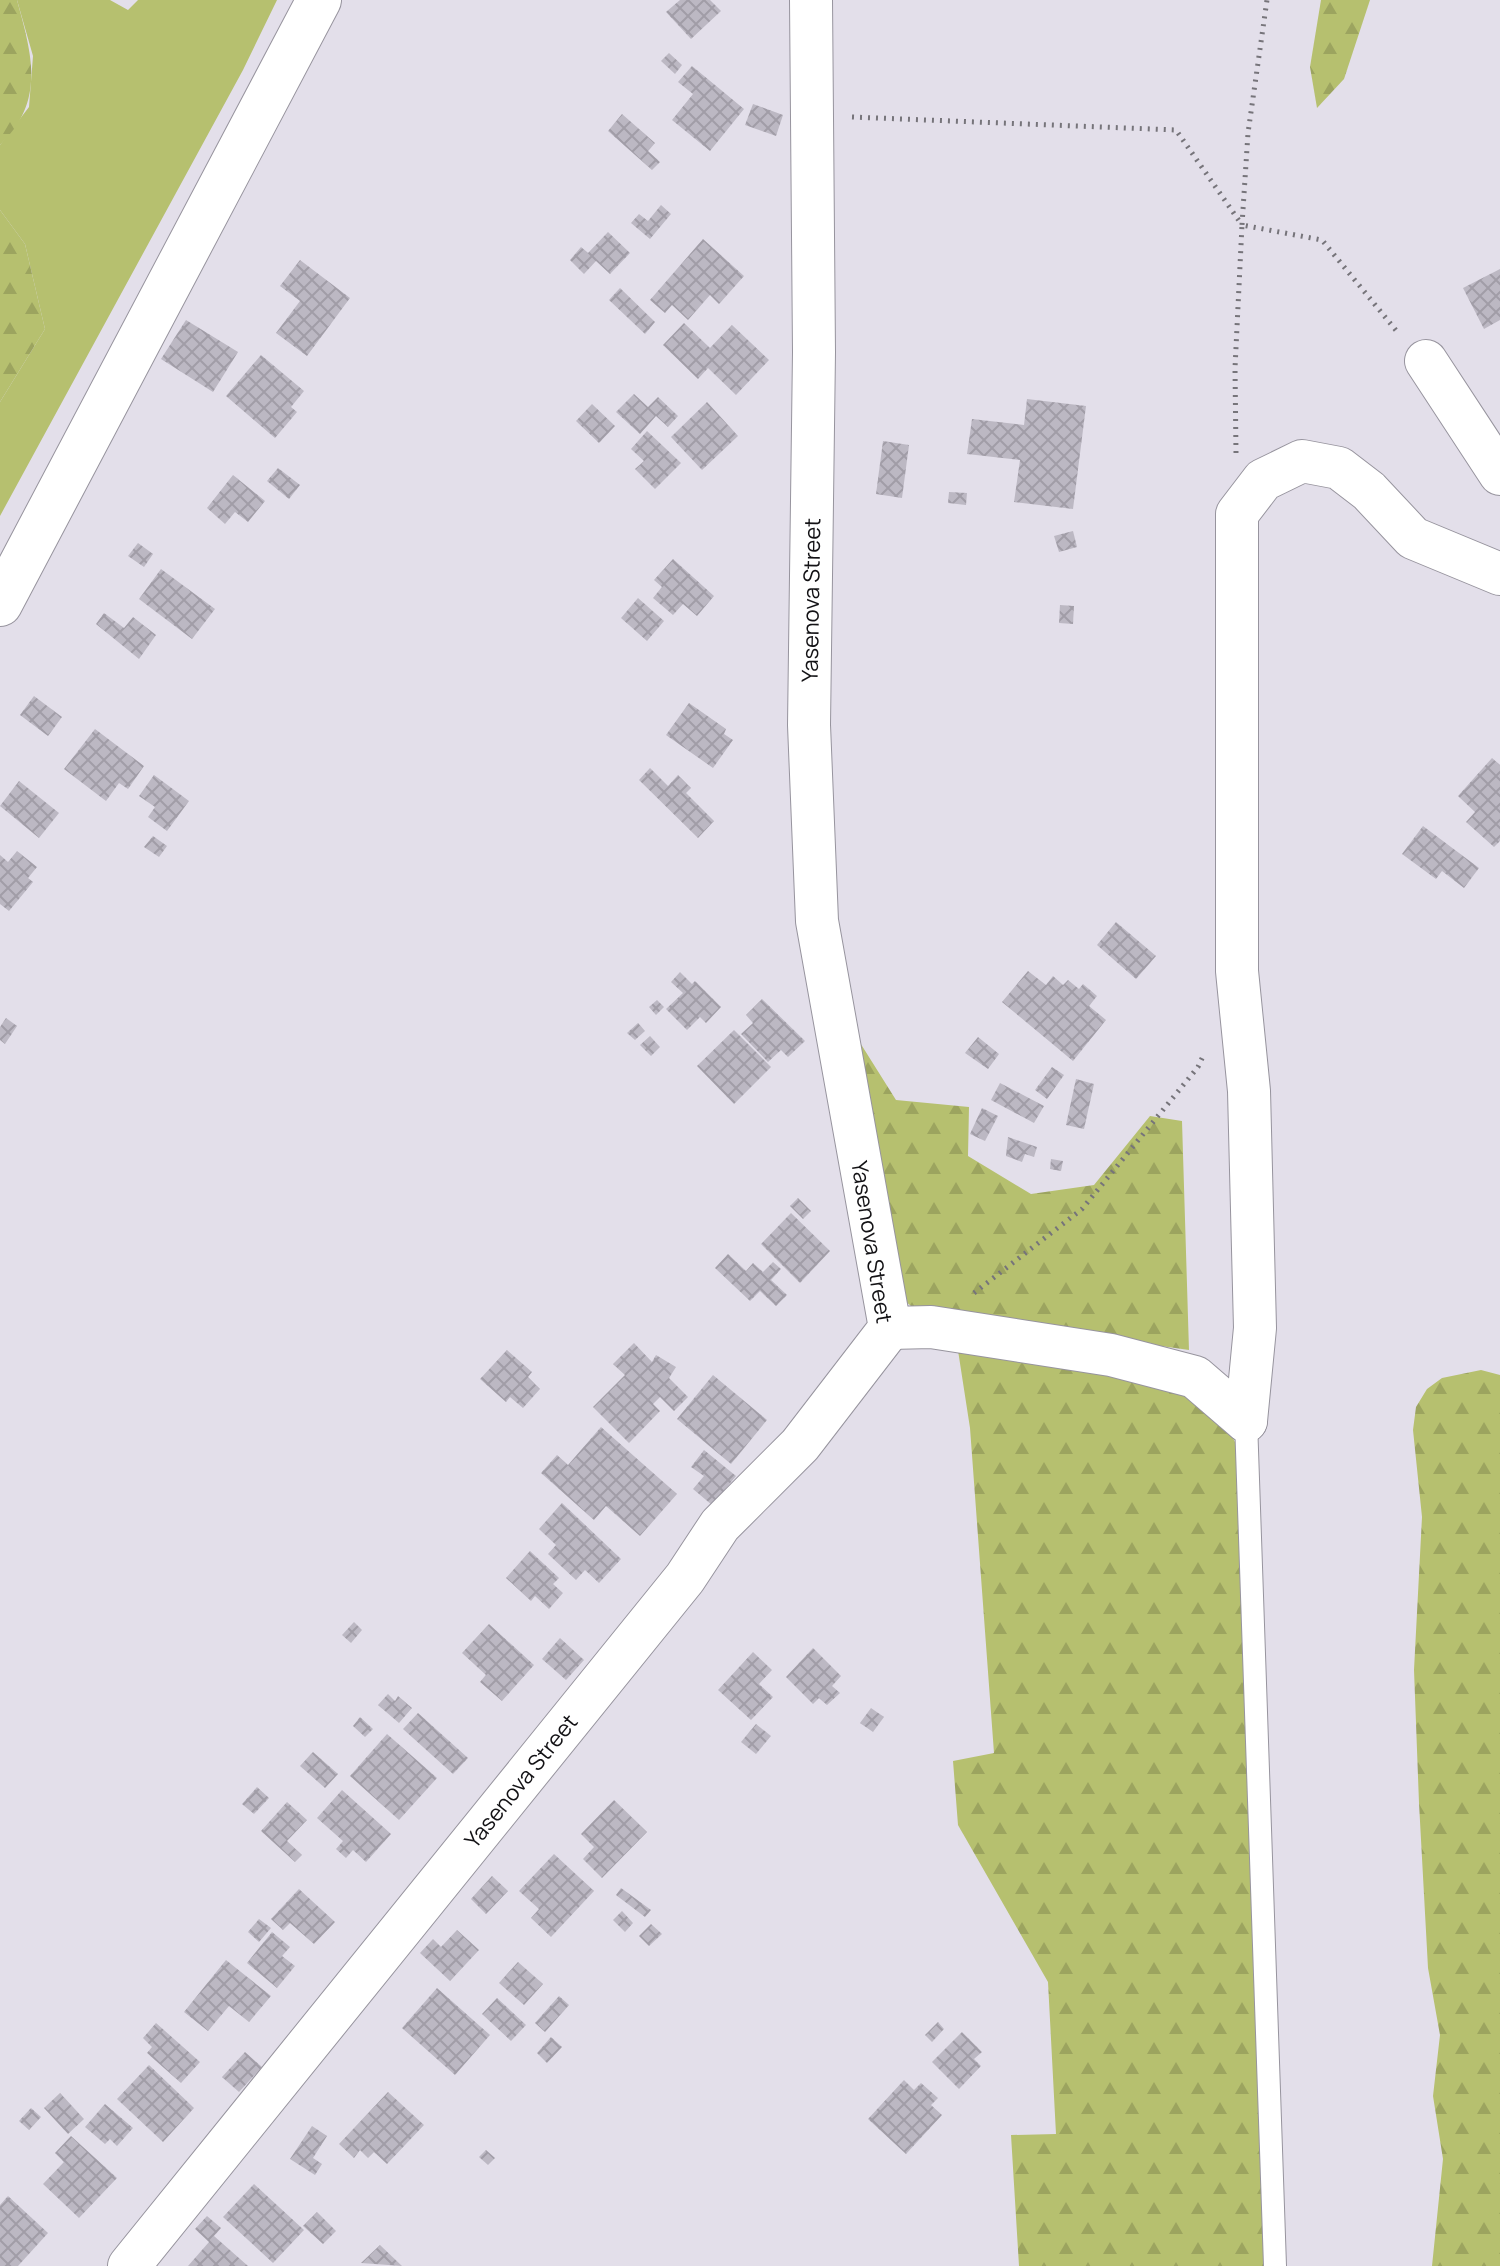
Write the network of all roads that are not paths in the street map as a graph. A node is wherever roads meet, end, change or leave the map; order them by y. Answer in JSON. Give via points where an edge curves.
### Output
{"nodes":[{"id":1,"x":319,"y":0,"type":"edge"},
{"id":2,"x":811,"y":0,"type":"edge"},
{"id":3,"x":1426,"y":361,"type":"road end"},
{"id":4,"x":1500,"y":474,"type":"edge"},
{"id":5,"x":1500,"y":574,"type":"edge"},
{"id":6,"x":0,"y":604,"type":"edge"},
{"id":7,"x":890,"y":1328,"type":"junction"},
{"id":8,"x":1246,"y":1421,"type":"junction"},
{"id":9,"x":129,"y":2266,"type":"edge"},
{"id":10,"x":1275,"y":2266,"type":"edge"}],
"edges":[{"from":1,"to":6,"type":"street"},
{"from":2,"to":7,"type":"street","name":"Yasenova Street","via":[[809,725],[817,921]]},
{"from":3,"to":4,"type":"street"},
{"from":5,"to":8,"type":"street","via":[[1413,538],[1339,468],[1302,461],[1263,480],[1237,514],[1237,971],[1249,1091],[1255,1328]]},
{"from":7,"to":8,"type":"street","via":[[931,1327],[1111,1355],[1195,1377]]},
{"from":7,"to":9,"type":"street","name":"Yasenova Street","via":[[800,1445],[720,1525],[685,1578]]},
{"from":8,"to":10,"type":"lane"}]}
